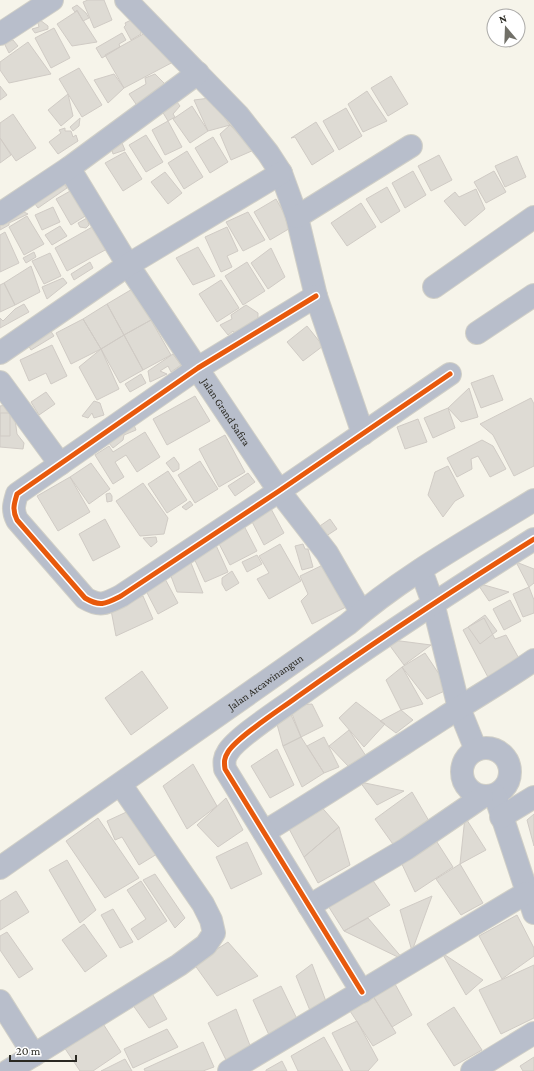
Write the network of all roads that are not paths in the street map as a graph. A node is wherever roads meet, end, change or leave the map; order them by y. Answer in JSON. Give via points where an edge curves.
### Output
{"nodes":[{"id":1,"x":52,"y":0,"type":"edge"},
{"id":2,"x":126,"y":0,"type":"edge"},
{"id":3,"x":0,"y":34,"type":"edge"},
{"id":4,"x":198,"y":73,"type":"junction"},
{"id":5,"x":411,"y":146,"type":"dead end"},
{"id":6,"x":69,"y":168,"type":"junction"},
{"id":7,"x":281,"y":173,"type":"junction"},
{"id":8,"x":0,"y":214,"type":"edge"},
{"id":9,"x":297,"y":217,"type":"junction"},
{"id":10,"x":534,"y":217,"type":"edge"},
{"id":11,"x":128,"y":264,"type":"junction"},
{"id":12,"x":434,"y":287,"type":"dead end"},
{"id":13,"x":534,"y":295,"type":"edge"},
{"id":14,"x":316,"y":296,"type":"junction"},
{"id":15,"x":477,"y":333,"type":"dead end"},
{"id":16,"x":0,"y":353,"type":"edge"},
{"id":17,"x":198,"y":368,"type":"junction"},
{"id":18,"x":450,"y":374,"type":"dead end"},
{"id":19,"x":0,"y":382,"type":"edge"},
{"id":20,"x":363,"y":434,"type":"junction"},
{"id":21,"x":60,"y":464,"type":"junction"},
{"id":22,"x":279,"y":492,"type":"junction"},
{"id":23,"x":534,"y":500,"type":"edge"},
{"id":24,"x":534,"y":539,"type":"edge"},
{"id":25,"x":421,"y":570,"type":"junction"},
{"id":26,"x":433,"y":603,"type":"junction"},
{"id":27,"x":361,"y":612,"type":"junction"},
{"id":28,"x":534,"y":660,"type":"edge"},
{"id":29,"x":459,"y":708,"type":"junction"},
{"id":30,"x":476,"y":750,"type":"junction"},
{"id":31,"x":121,"y":785,"type":"junction"},
{"id":32,"x":488,"y":796,"type":"junction"},
{"id":33,"x":534,"y":797,"type":"edge"},
{"id":34,"x":502,"y":817,"type":"junction"},
{"id":35,"x":264,"y":832,"type":"junction"},
{"id":36,"x":0,"y":868,"type":"edge"},
{"id":37,"x":530,"y":903,"type":"edge"},
{"id":38,"x":309,"y":906,"type":"junction"},
{"id":39,"x":362,"y":992,"type":"junction"},
{"id":40,"x":0,"y":1001,"type":"edge"},
{"id":41,"x":534,"y":1033,"type":"edge"},
{"id":42,"x":34,"y":1055,"type":"junction"},
{"id":43,"x":8,"y":1071,"type":"edge"},
{"id":44,"x":229,"y":1071,"type":"edge"},
{"id":45,"x":472,"y":1071,"type":"edge"}],
"edges":[{"from":1,"to":3,"type":"street"},
{"from":2,"to":4,"type":"street"},
{"from":4,"to":6,"type":"street"},
{"from":4,"to":7,"type":"street","via":[[238,115],[268,152]]},
{"from":5,"to":9,"type":"street"},
{"from":6,"to":8,"type":"street"},
{"from":6,"to":11,"type":"street","name":"Jalan Grand Safira"},
{"from":7,"to":9,"type":"street"},
{"from":7,"to":11,"type":"street"},
{"from":9,"to":14,"type":"street"},
{"from":10,"to":12,"type":"street"},
{"from":11,"to":16,"type":"street"},
{"from":11,"to":17,"type":"street","name":"Jalan Grand Safira"},
{"from":13,"to":15,"type":"street"},
{"from":14,"to":17,"type":"street"},
{"from":14,"to":20,"type":"street"},
{"from":17,"to":21,"type":"street"},
{"from":17,"to":22,"type":"street","name":"Jalan Grand Safira"},
{"from":18,"to":20,"type":"street"},
{"from":19,"to":21,"type":"street"},
{"from":20,"to":22,"type":"street"},
{"from":21,"to":22,"type":"street","via":[[17,494],[13,513],[84,598],[96,604],[108,603],[121,596]]},
{"from":22,"to":27,"type":"street","name":"Jalan Grand Safira","via":[[327,553]]},
{"from":23,"to":25,"type":"street","name":"Jalan Arcawinangun"},
{"from":24,"to":26,"type":"street"},
{"from":25,"to":26,"type":"street"},
{"from":25,"to":27,"type":"street","name":"Jalan Arcawinangun"},
{"from":26,"to":29,"type":"street"},
{"from":26,"to":35,"type":"street","via":[[288,703],[228,751],[223,761],[225,769]]},
{"from":27,"to":31,"type":"street","name":"Jalan Arcawinangun","via":[[348,624],[199,727]]},
{"from":28,"to":29,"type":"street"},
{"from":29,"to":30,"type":"street"},
{"from":29,"to":35,"type":"street"},
{"from":30,"to":32,"type":"street","via":[[464,761],[463,780],[473,794]]},
{"from":30,"to":32,"type":"street","via":[[493,749],[500,752],[509,763],[510,777],[506,787]]},
{"from":31,"to":36,"type":"street","name":"Jalan Arcawinangun"},
{"from":31,"to":42,"type":"street","via":[[203,904],[214,933],[206,945],[179,965]]},
{"from":32,"to":34,"type":"street"},
{"from":32,"to":38,"type":"street","via":[[406,849]]},
{"from":33,"to":34,"type":"street"},
{"from":34,"to":37,"type":"street"},
{"from":35,"to":38,"type":"street"},
{"from":37,"to":39,"type":"street"},
{"from":38,"to":39,"type":"street"},
{"from":39,"to":44,"type":"street"},
{"from":40,"to":42,"type":"street"},
{"from":41,"to":45,"type":"street"},
{"from":42,"to":43,"type":"street"}]}
